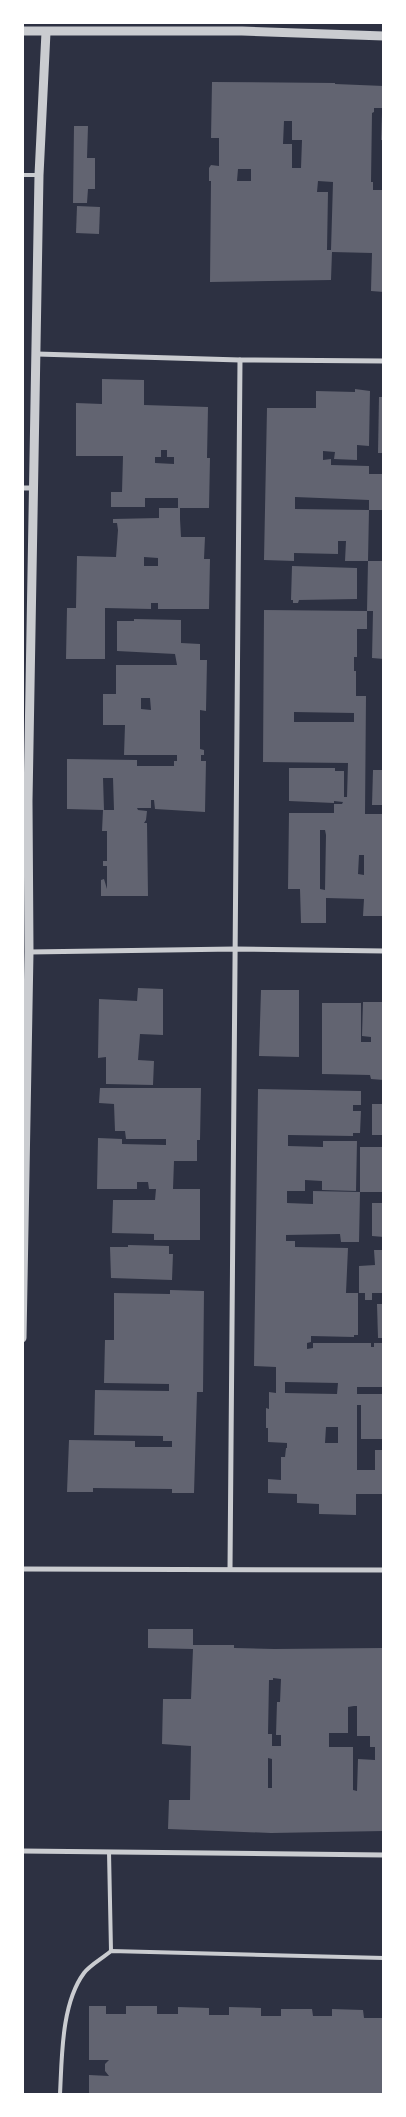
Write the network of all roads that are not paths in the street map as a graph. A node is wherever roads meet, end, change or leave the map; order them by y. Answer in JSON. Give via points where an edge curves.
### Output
{"nodes":[{"id":1,"x":242,"y":27,"type":"edge"},
{"id":2,"x":22,"y":32,"type":"edge"},
{"id":3,"x":46,"y":32,"type":"junction"},
{"id":4,"x":384,"y":36,"type":"edge"},
{"id":5,"x":39,"y":175,"type":"junction"},
{"id":6,"x":22,"y":176,"type":"edge"},
{"id":7,"x":37,"y":354,"type":"junction"},
{"id":8,"x":240,"y":360,"type":"junction"},
{"id":9,"x":384,"y":361,"type":"edge"},
{"id":10,"x":22,"y":488,"type":"edge"},
{"id":11,"x":34,"y":488,"type":"junction"},
{"id":12,"x":25,"y":801,"type":"edge"},
{"id":13,"x":235,"y":949,"type":"junction"},
{"id":14,"x":384,"y":951,"type":"edge"},
{"id":15,"x":30,"y":952,"type":"junction"},
{"id":16,"x":22,"y":1338,"type":"edge"},
{"id":17,"x":230,"y":1568,"type":"junction"},
{"id":18,"x":22,"y":1569,"type":"edge"},
{"id":19,"x":384,"y":1570,"type":"edge"},
{"id":20,"x":22,"y":1851,"type":"edge"},
{"id":21,"x":109,"y":1852,"type":"junction"},
{"id":22,"x":384,"y":1855,"type":"edge"},
{"id":23,"x":111,"y":1951,"type":"junction"},
{"id":24,"x":384,"y":1958,"type":"edge"},
{"id":25,"x":60,"y":2094,"type":"edge"}],
"edges":[{"from":1,"to":3,"type":"street"},
{"from":1,"to":4,"type":"street"},
{"from":2,"to":3,"type":"street"},
{"from":3,"to":5,"type":"street"},
{"from":5,"to":6,"type":"lane"},
{"from":5,"to":7,"type":"street"},
{"from":7,"to":8,"type":"street"},
{"from":7,"to":11,"type":"street"},
{"from":8,"to":9,"type":"street"},
{"from":8,"to":13,"type":"street"},
{"from":10,"to":11,"type":"street"},
{"from":11,"to":12,"type":"street"},
{"from":12,"to":15,"type":"street"},
{"from":13,"to":14,"type":"street"},
{"from":13,"to":15,"type":"street"},
{"from":13,"to":17,"type":"street"},
{"from":15,"to":16,"type":"street"},
{"from":17,"to":18,"type":"street"},
{"from":17,"to":19,"type":"street"},
{"from":20,"to":21,"type":"street"},
{"from":21,"to":22,"type":"street"},
{"from":21,"to":23,"type":"lane"},
{"from":23,"to":24,"type":"lane"},
{"from":23,"to":25,"type":"lane","via":[[84,1972],[72,1996],[63,2044]]}]}
